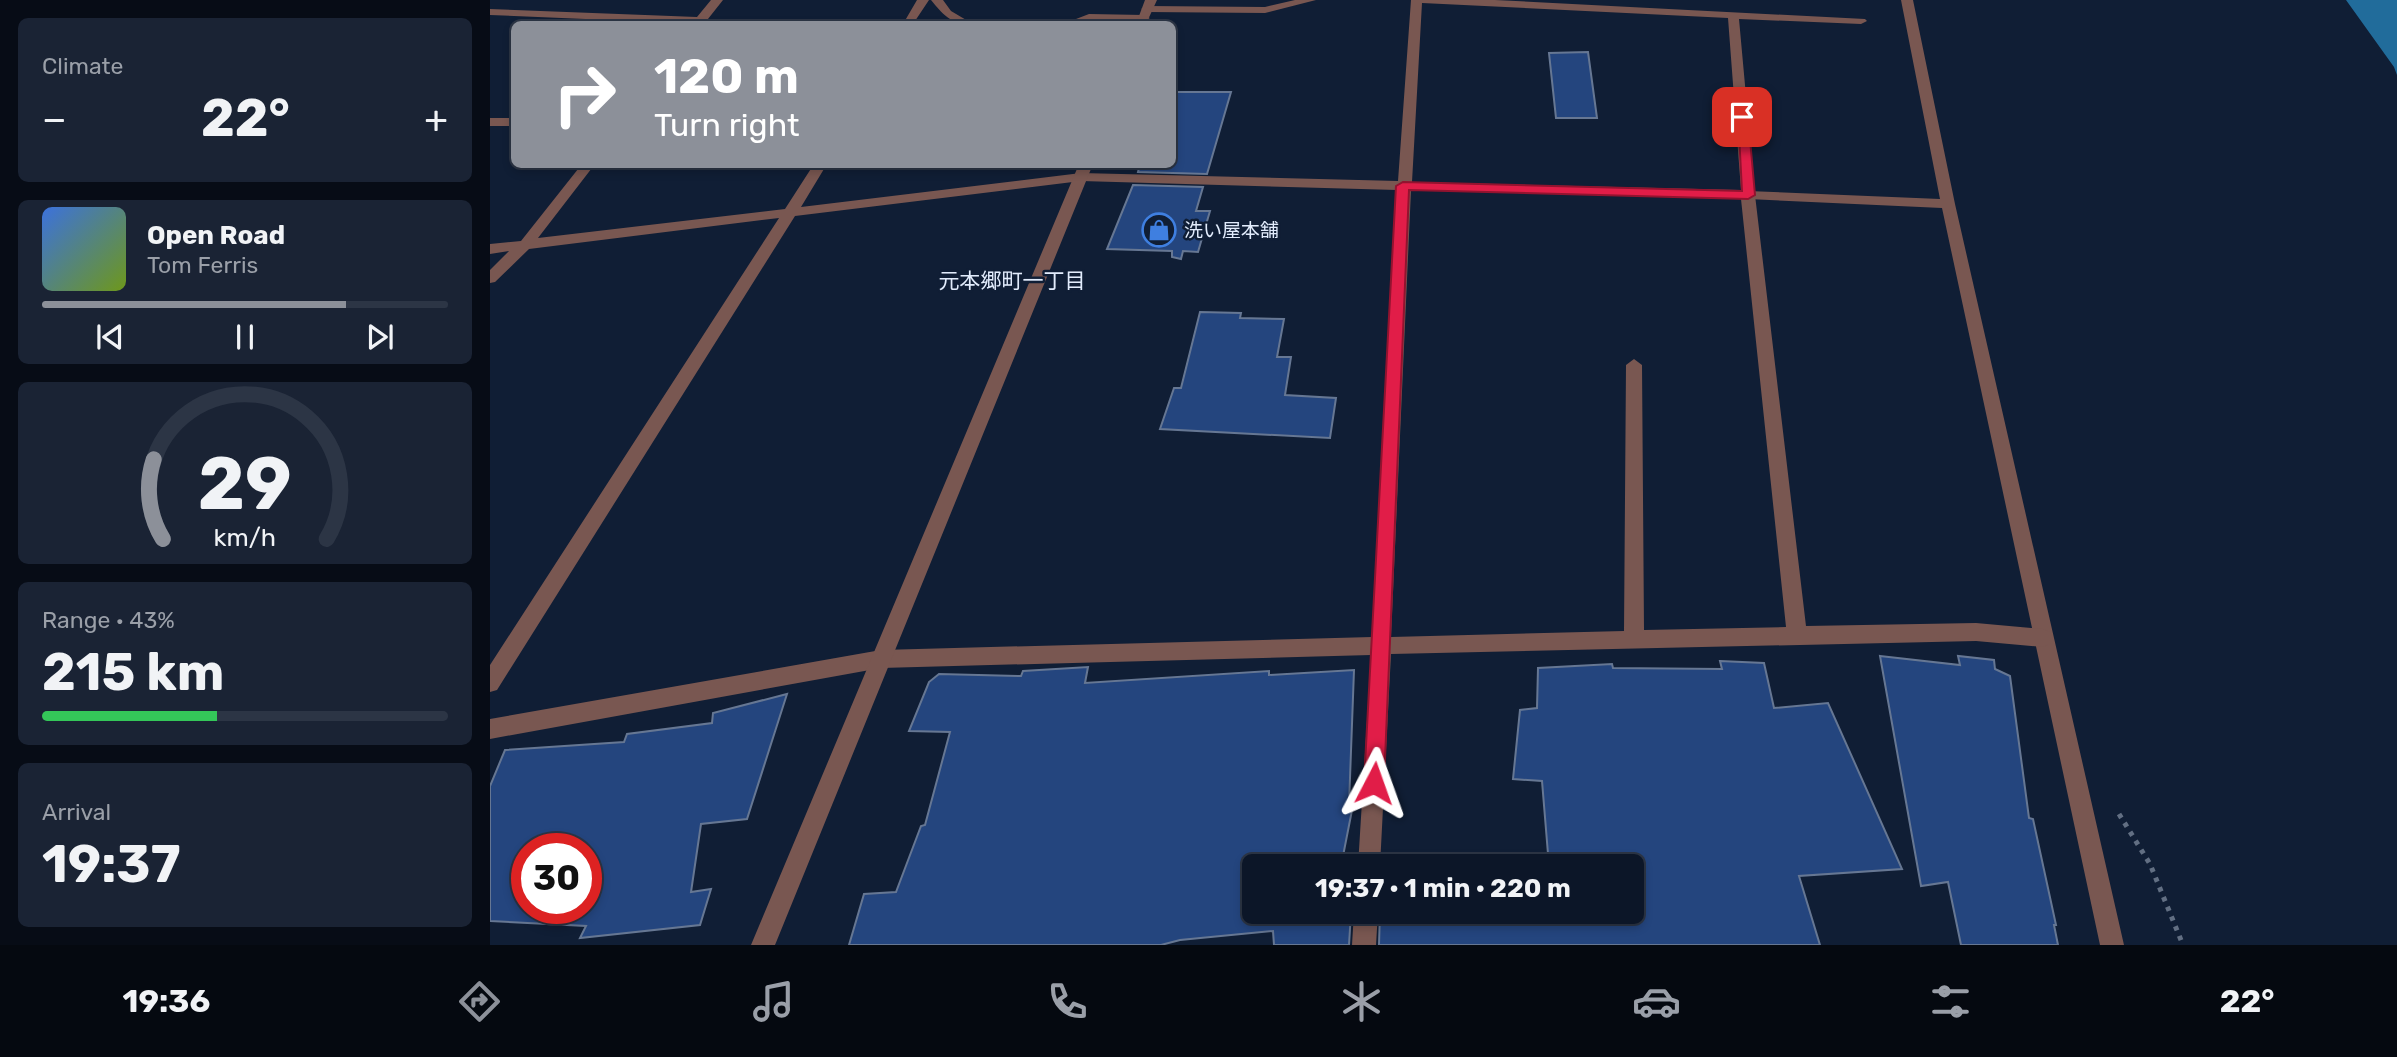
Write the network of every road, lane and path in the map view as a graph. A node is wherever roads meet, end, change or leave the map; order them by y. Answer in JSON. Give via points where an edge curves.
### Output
{"nodes":[{"id":1,"x":717,"y":0,"type":"edge"},
{"id":2,"x":923,"y":0,"type":"edge"},
{"id":3,"x":937,"y":0,"type":"edge"},
{"id":4,"x":1310,"y":0,"type":"edge"},
{"id":5,"x":1417,"y":0,"type":"edge"},
{"id":6,"x":1424,"y":0,"type":"edge"},
{"id":7,"x":1907,"y":0,"type":"edge"},
{"id":8,"x":490,"y":12,"type":"edge"},
{"id":9,"x":1146,"y":13,"type":"edge"},
{"id":10,"x":1733,"y":13,"type":"junction"},
{"id":11,"x":662,"y":21,"type":"edge"},
{"id":12,"x":701,"y":21,"type":"edge"},
{"id":13,"x":910,"y":21,"type":"edge"},
{"id":14,"x":962,"y":21,"type":"edge"},
{"id":15,"x":1079,"y":21,"type":"edge"},
{"id":16,"x":1861,"y":21,"type":"dead end"},
{"id":17,"x":490,"y":122,"type":"edge"},
{"id":18,"x":511,"y":122,"type":"edge"},
{"id":19,"x":586,"y":168,"type":"edge"},
{"id":20,"x":819,"y":168,"type":"edge"},
{"id":21,"x":1083,"y":171,"type":"edge"},
{"id":22,"x":1403,"y":186,"type":"junction"},
{"id":23,"x":1748,"y":195,"type":"junction"},
{"id":24,"x":1948,"y":204,"type":"junction"},
{"id":25,"x":792,"y":213,"type":"junction"},
{"id":26,"x":524,"y":246,"type":"junction"},
{"id":27,"x":490,"y":249,"type":"edge"},
{"id":28,"x":490,"y":278,"type":"edge"},
{"id":29,"x":1634,"y":365,"type":"dead end"},
{"id":30,"x":1797,"y":635,"type":"junction"},
{"id":31,"x":2043,"y":638,"type":"junction"},
{"id":32,"x":1634,"y":640,"type":"junction"},
{"id":33,"x":1382,"y":646,"type":"junction"},
{"id":34,"x":881,"y":659,"type":"junction"},
{"id":35,"x":490,"y":683,"type":"edge"},
{"id":36,"x":490,"y":729,"type":"edge"},
{"id":37,"x":2114,"y":807,"type":"dead end"},
{"id":38,"x":1370,"y":854,"type":"edge"},
{"id":39,"x":1365,"y":924,"type":"edge"},
{"id":40,"x":763,"y":945,"type":"edge"},
{"id":41,"x":1364,"y":945,"type":"edge"},
{"id":42,"x":2112,"y":945,"type":"edge"},
{"id":43,"x":2183,"y":945,"type":"edge"}],
"edges":[{"from":1,"to":12,"type":"street"},
{"from":2,"to":13,"type":"street"},
{"from":3,"to":14,"type":"street"},
{"from":4,"to":9,"type":"street","via":[[1265,10]]},
{"from":5,"to":22,"type":"street"},
{"from":6,"to":10,"type":"street"},
{"from":7,"to":24,"type":"street"},
{"from":8,"to":11,"type":"street"},
{"from":9,"to":15,"type":"street"},
{"from":10,"to":16,"type":"street"},
{"from":10,"to":23,"type":"street"},
{"from":17,"to":18,"type":"street"},
{"from":19,"to":26,"type":"street"},
{"from":20,"to":25,"type":"street"},
{"from":21,"to":22,"type":"street"},
{"from":21,"to":25,"type":"street"},
{"from":21,"to":34,"type":"street"},
{"from":22,"to":23,"type":"street"},
{"from":22,"to":33,"type":"street"},
{"from":23,"to":24,"type":"street"},
{"from":23,"to":30,"type":"street"},
{"from":24,"to":31,"type":"street"},
{"from":25,"to":26,"type":"street"},
{"from":25,"to":35,"type":"street"},
{"from":26,"to":27,"type":"street"},
{"from":26,"to":28,"type":"street"},
{"from":29,"to":32,"type":"street"},
{"from":30,"to":31,"type":"street","via":[[1976,632]]},
{"from":30,"to":32,"type":"street"},
{"from":31,"to":42,"type":"street"},
{"from":32,"to":33,"type":"street"},
{"from":33,"to":34,"type":"street"},
{"from":33,"to":38,"type":"street"},
{"from":34,"to":36,"type":"street"},
{"from":34,"to":40,"type":"street"},
{"from":37,"to":43,"type":"path","via":[[2150,864]]},
{"from":39,"to":41,"type":"street"}]}
